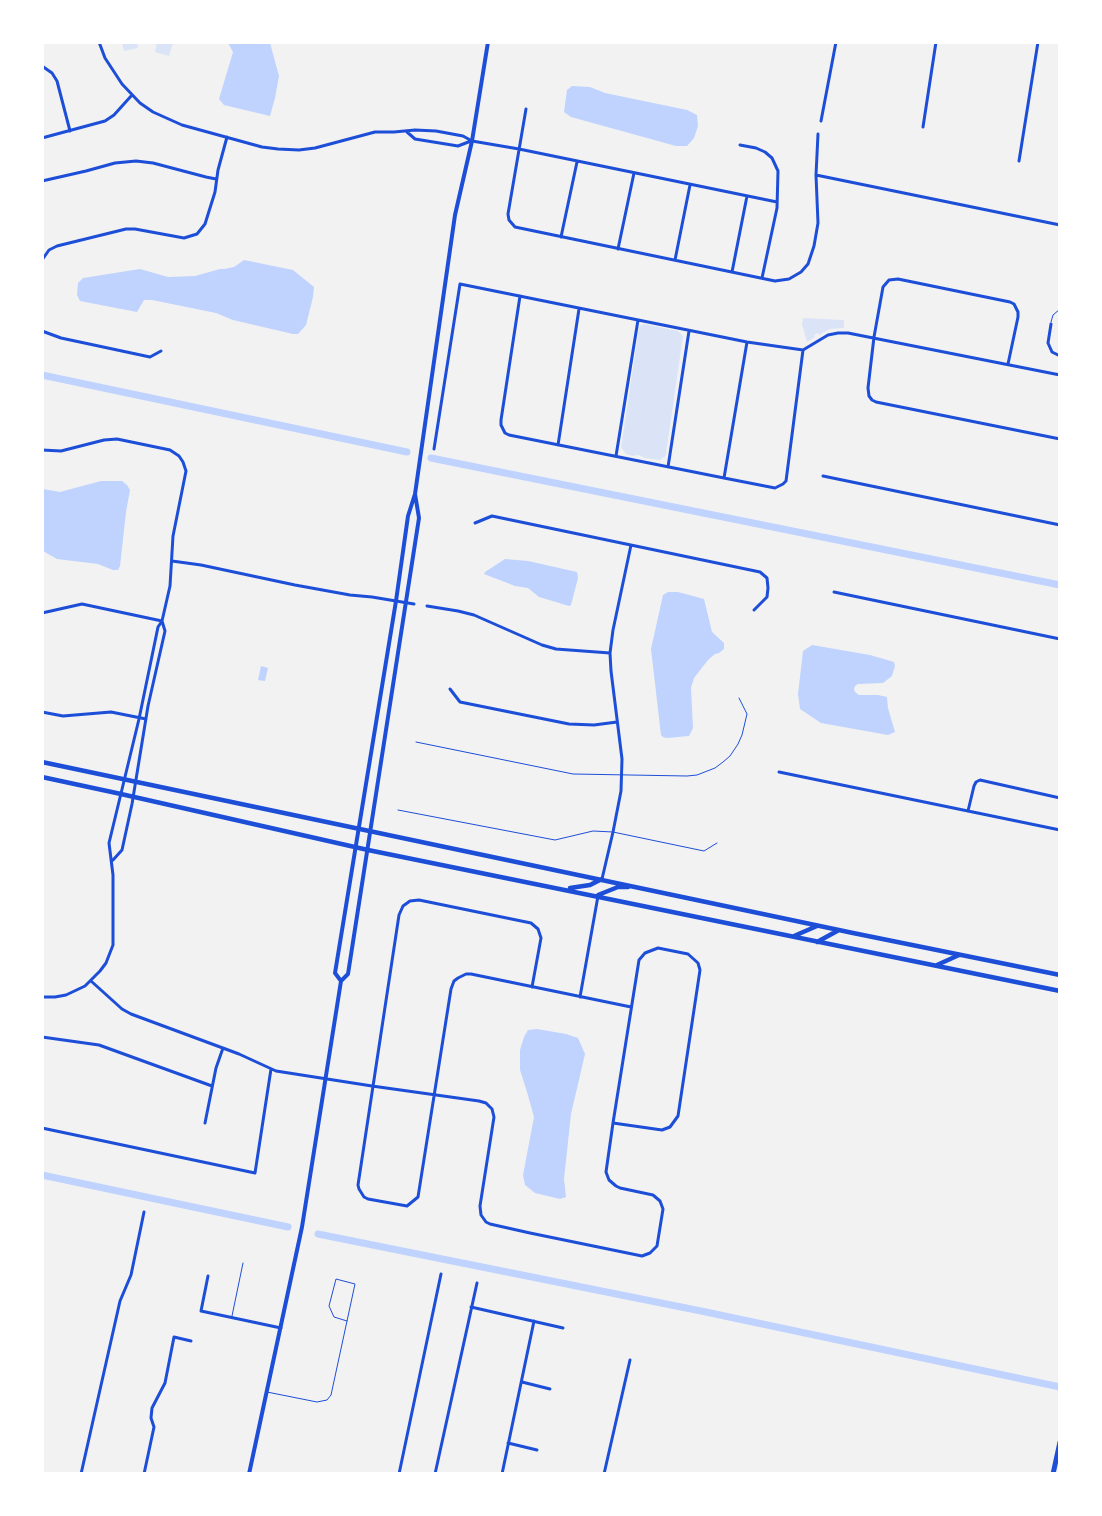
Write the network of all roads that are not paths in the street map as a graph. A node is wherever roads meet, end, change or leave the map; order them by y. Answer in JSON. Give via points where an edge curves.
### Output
{"nodes":[{"id":1,"x":99,"y":42,"type":"edge"},
{"id":2,"x":488,"y":42,"type":"edge"},
{"id":3,"x":836,"y":42,"type":"edge"},
{"id":4,"x":936,"y":42,"type":"edge"},
{"id":5,"x":1038,"y":42,"type":"edge"},
{"id":6,"x":42,"y":66,"type":"edge"},
{"id":7,"x":132,"y":95,"type":"junction"},
{"id":8,"x":526,"y":108,"type":"dead end"},
{"id":9,"x":821,"y":120,"type":"dead end"},
{"id":10,"x":923,"y":128,"type":"dead end"},
{"id":11,"x":70,"y":131,"type":"junction"},
{"id":12,"x":407,"y":131,"type":"junction"},
{"id":13,"x":818,"y":134,"type":"dead end"},
{"id":14,"x":226,"y":137,"type":"junction"},
{"id":15,"x":42,"y":138,"type":"edge"},
{"id":16,"x":472,"y":141,"type":"junction"},
{"id":17,"x":740,"y":145,"type":"dead end"},
{"id":18,"x":519,"y":148,"type":"junction"},
{"id":19,"x":1018,"y":161,"type":"dead end"},
{"id":20,"x":577,"y":162,"type":"junction"},
{"id":21,"x":634,"y":173,"type":"junction"},
{"id":22,"x":816,"y":175,"type":"junction"},
{"id":23,"x":216,"y":179,"type":"junction"},
{"id":24,"x":42,"y":181,"type":"edge"},
{"id":25,"x":690,"y":185,"type":"junction"},
{"id":26,"x":747,"y":196,"type":"junction"},
{"id":27,"x":777,"y":202,"type":"junction"},
{"id":28,"x":1060,"y":225,"type":"edge"},
{"id":29,"x":561,"y":237,"type":"junction"},
{"id":30,"x":618,"y":249,"type":"junction"},
{"id":31,"x":42,"y":260,"type":"edge"},
{"id":32,"x":675,"y":260,"type":"junction"},
{"id":33,"x":732,"y":272,"type":"junction"},
{"id":34,"x":762,"y":278,"type":"junction"},
{"id":35,"x":520,"y":296,"type":"junction"},
{"id":36,"x":579,"y":309,"type":"junction"},
{"id":37,"x":1060,"y":309,"type":"edge"},
{"id":38,"x":638,"y":320,"type":"junction"},
{"id":39,"x":1051,"y":324,"type":"joint"},
{"id":40,"x":42,"y":331,"type":"edge"},
{"id":41,"x":689,"y":331,"type":"junction"},
{"id":42,"x":874,"y":337,"type":"junction"},
{"id":43,"x":747,"y":342,"type":"junction"},
{"id":44,"x":803,"y":350,"type":"junction"},
{"id":45,"x":161,"y":351,"type":"dead end"},
{"id":46,"x":1060,"y":356,"type":"edge"},
{"id":47,"x":1008,"y":364,"type":"junction"},
{"id":48,"x":1060,"y":375,"type":"edge"},
{"id":49,"x":1060,"y":439,"type":"edge"},
{"id":50,"x":558,"y":445,"type":"junction"},
{"id":51,"x":434,"y":448,"type":"dead end"},
{"id":52,"x":42,"y":450,"type":"edge"},
{"id":53,"x":616,"y":456,"type":"junction"},
{"id":54,"x":668,"y":467,"type":"junction"},
{"id":55,"x":823,"y":476,"type":"dead end"},
{"id":56,"x":724,"y":478,"type":"junction"},
{"id":57,"x":416,"y":494,"type":"junction"},
{"id":58,"x":475,"y":523,"type":"dead end"},
{"id":59,"x":1060,"y":525,"type":"edge"},
{"id":60,"x":631,"y":545,"type":"junction"},
{"id":61,"x":172,"y":561,"type":"junction"},
{"id":62,"x":834,"y":592,"type":"dead end"},
{"id":63,"x":396,"y":601,"type":"junction"},
{"id":64,"x":405,"y":602,"type":"junction"},
{"id":65,"x":414,"y":604,"type":"dead end"},
{"id":66,"x":427,"y":606,"type":"dead end"},
{"id":67,"x":754,"y":610,"type":"dead end"},
{"id":68,"x":42,"y":613,"type":"edge"},
{"id":69,"x":162,"y":621,"type":"junction"},
{"id":70,"x":1060,"y":639,"type":"edge"},
{"id":71,"x":610,"y":652,"type":"junction"},
{"id":72,"x":450,"y":689,"type":"dead end"},
{"id":73,"x":739,"y":698,"type":"dead end"},
{"id":74,"x":42,"y":712,"type":"edge"},
{"id":75,"x":139,"y":718,"type":"junction"},
{"id":76,"x":146,"y":720,"type":"junction"},
{"id":77,"x":617,"y":722,"type":"junction"},
{"id":78,"x":416,"y":742,"type":"dead end"},
{"id":79,"x":42,"y":762,"type":"edge"},
{"id":80,"x":779,"y":772,"type":"dead end"},
{"id":81,"x":622,"y":775,"type":"junction"},
{"id":82,"x":42,"y":777,"type":"edge"},
{"id":83,"x":124,"y":779,"type":"junction"},
{"id":84,"x":136,"y":781,"type":"junction"},
{"id":85,"x":121,"y":794,"type":"junction"},
{"id":86,"x":133,"y":796,"type":"junction"},
{"id":87,"x":1060,"y":798,"type":"edge"},
{"id":88,"x":398,"y":810,"type":"dead end"},
{"id":89,"x":968,"y":811,"type":"junction"},
{"id":90,"x":359,"y":828,"type":"junction"},
{"id":91,"x":1060,"y":830,"type":"edge"},
{"id":92,"x":371,"y":831,"type":"junction"},
{"id":93,"x":613,"y":832,"type":"junction"},
{"id":94,"x":717,"y":843,"type":"dead end"},
{"id":95,"x":356,"y":847,"type":"junction"},
{"id":96,"x":368,"y":850,"type":"junction"},
{"id":97,"x":112,"y":861,"type":"junction"},
{"id":98,"x":602,"y":879,"type":"junction"},
{"id":99,"x":637,"y":886,"type":"junction"},
{"id":100,"x":561,"y":888,"type":"junction"},
{"id":101,"x":598,"y":896,"type":"junction"},
{"id":102,"x":818,"y":925,"type":"junction"},
{"id":103,"x":840,"y":930,"type":"junction"},
{"id":104,"x":793,"y":937,"type":"junction"},
{"id":105,"x":817,"y":942,"type":"junction"},
{"id":106,"x":960,"y":954,"type":"junction"},
{"id":107,"x":936,"y":966,"type":"junction"},
{"id":108,"x":1060,"y":975,"type":"edge"},
{"id":109,"x":91,"y":981,"type":"junction"},
{"id":110,"x":341,"y":981,"type":"junction"},
{"id":111,"x":532,"y":987,"type":"junction"},
{"id":112,"x":1060,"y":991,"type":"edge"},
{"id":113,"x":42,"y":997,"type":"edge"},
{"id":114,"x":580,"y":997,"type":"junction"},
{"id":115,"x":631,"y":1007,"type":"junction"},
{"id":116,"x":42,"y":1037,"type":"edge"},
{"id":117,"x":223,"y":1048,"type":"junction"},
{"id":118,"x":271,"y":1069,"type":"junction"},
{"id":119,"x":326,"y":1079,"type":"junction"},
{"id":120,"x":212,"y":1086,"type":"junction"},
{"id":121,"x":372,"y":1086,"type":"junction"},
{"id":122,"x":434,"y":1095,"type":"junction"},
{"id":123,"x":613,"y":1123,"type":"junction"},
{"id":124,"x":205,"y":1124,"type":"dead end"},
{"id":125,"x":42,"y":1128,"type":"edge"},
{"id":126,"x":144,"y":1212,"type":"dead end"},
{"id":127,"x":243,"y":1263,"type":"dead end"},
{"id":128,"x":441,"y":1274,"type":"dead end"},
{"id":129,"x":208,"y":1276,"type":"dead end"},
{"id":130,"x":476,"y":1283,"type":"dead end"},
{"id":131,"x":471,"y":1307,"type":"junction"},
{"id":132,"x":232,"y":1317,"type":"junction"},
{"id":133,"x":347,"y":1321,"type":"junction"},
{"id":134,"x":534,"y":1321,"type":"junction"},
{"id":135,"x":281,"y":1328,"type":"junction"},
{"id":136,"x":563,"y":1328,"type":"dead end"},
{"id":137,"x":191,"y":1341,"type":"dead end"},
{"id":138,"x":630,"y":1360,"type":"dead end"},
{"id":139,"x":522,"y":1382,"type":"junction"},
{"id":140,"x":550,"y":1389,"type":"dead end"},
{"id":141,"x":267,"y":1392,"type":"junction"},
{"id":142,"x":1060,"y":1442,"type":"edge"},
{"id":143,"x":508,"y":1443,"type":"junction"},
{"id":144,"x":537,"y":1450,"type":"dead end"},
{"id":145,"x":81,"y":1474,"type":"edge"},
{"id":146,"x":144,"y":1474,"type":"edge"},
{"id":147,"x":249,"y":1474,"type":"edge"},
{"id":148,"x":399,"y":1474,"type":"edge"},
{"id":149,"x":435,"y":1474,"type":"edge"},
{"id":150,"x":502,"y":1474,"type":"edge"},
{"id":151,"x":604,"y":1474,"type":"edge"},
{"id":152,"x":1053,"y":1474,"type":"edge"}],
"edges":[{"from":1,"to":7,"type":"street","via":[[113,71]]},
{"from":2,"to":16,"type":"street"},
{"from":3,"to":9,"type":"street"},
{"from":4,"to":10,"type":"street"},
{"from":5,"to":19,"type":"street"},
{"from":6,"to":11,"type":"street","via":[[57,81]]},
{"from":7,"to":11,"type":"street","via":[[105,121]]},
{"from":7,"to":14,"type":"street","via":[[167,119]]},
{"from":8,"to":18,"type":"street"},
{"from":11,"to":15,"type":"street"},
{"from":12,"to":14,"type":"street","via":[[375,132],[299,150],[269,148]]},
{"from":12,"to":16,"type":"street","via":[[436,131]]},
{"from":12,"to":16,"type":"street","via":[[415,139],[458,146]]},
{"from":13,"to":22,"type":"street"},
{"from":14,"to":23,"type":"street"},
{"from":16,"to":18,"type":"street"},
{"from":16,"to":57,"type":"street","via":[[455,215]]},
{"from":17,"to":27,"type":"street","via":[[761,149],[772,158],[778,171]]},
{"from":18,"to":20,"type":"street"},
{"from":18,"to":29,"type":"street","via":[[509,220],[515,227]]},
{"from":20,"to":21,"type":"street"},
{"from":20,"to":29,"type":"street"},
{"from":21,"to":25,"type":"street"},
{"from":21,"to":30,"type":"street"},
{"from":22,"to":28,"type":"street"},
{"from":22,"to":34,"type":"street","via":[[818,223],[808,264],[789,279]]},
{"from":23,"to":24,"type":"street","via":[[136,161],[114,163]]},
{"from":23,"to":31,"type":"street","via":[[206,224],[192,236],[126,229],[57,246]]},
{"from":25,"to":26,"type":"street"},
{"from":25,"to":32,"type":"street"},
{"from":26,"to":27,"type":"street"},
{"from":26,"to":33,"type":"street"},
{"from":27,"to":34,"type":"street"},
{"from":29,"to":30,"type":"street"},
{"from":30,"to":32,"type":"street"},
{"from":32,"to":33,"type":"street"},
{"from":33,"to":34,"type":"street"},
{"from":35,"to":36,"type":"street"},
{"from":35,"to":50,"type":"street","via":[[502,429],[509,435]]},
{"from":35,"to":51,"type":"street","via":[[460,284]]},
{"from":36,"to":38,"type":"street"},
{"from":36,"to":50,"type":"street"},
{"from":37,"to":39,"type":"lane","via":[[1053,315]]},
{"from":38,"to":41,"type":"street"},
{"from":38,"to":53,"type":"street"},
{"from":39,"to":46,"type":"street","via":[[1048,343],[1052,352]]},
{"from":40,"to":45,"type":"street","via":[[150,357]]},
{"from":41,"to":43,"type":"street"},
{"from":41,"to":54,"type":"street"},
{"from":42,"to":44,"type":"street","via":[[838,333],[823,337]]},
{"from":42,"to":47,"type":"street"},
{"from":42,"to":47,"type":"street","via":[[886,283],[894,279],[926,285],[1014,304],[1018,317]]},
{"from":42,"to":49,"type":"street","via":[[868,388],[869,396],[876,402]]},
{"from":43,"to":44,"type":"street"},
{"from":43,"to":56,"type":"street"},
{"from":44,"to":56,"type":"street","via":[[787,476],[783,484],[775,488]]},
{"from":47,"to":48,"type":"street"},
{"from":50,"to":53,"type":"street"},
{"from":52,"to":61,"type":"street","via":[[72,450],[111,439],[170,450],[179,456],[186,471]]},
{"from":53,"to":54,"type":"street"},
{"from":54,"to":56,"type":"street"},
{"from":55,"to":59,"type":"street"},
{"from":57,"to":63,"type":"street","via":[[408,516]]},
{"from":57,"to":64,"type":"street","via":[[419,518]]},
{"from":58,"to":60,"type":"street","via":[[492,516]]},
{"from":60,"to":67,"type":"street","via":[[760,572],[766,578],[767,597]]},
{"from":60,"to":71,"type":"street"},
{"from":61,"to":63,"type":"street","via":[[340,594]]},
{"from":61,"to":69,"type":"street"},
{"from":62,"to":70,"type":"street"},
{"from":63,"to":64,"type":"street"},
{"from":63,"to":90,"type":"street"},
{"from":64,"to":65,"type":"street"},
{"from":64,"to":92,"type":"street"},
{"from":66,"to":71,"type":"street","via":[[474,615],[556,649]]},
{"from":68,"to":69,"type":"street","via":[[82,604]]},
{"from":69,"to":75,"type":"street","via":[[158,627]]},
{"from":69,"to":76,"type":"street","via":[[165,632]]},
{"from":71,"to":77,"type":"street"},
{"from":72,"to":77,"type":"street","via":[[460,702],[560,722],[584,725]]},
{"from":73,"to":81,"type":"lane","via":[[747,714],[742,735],[730,756],[715,768],[687,776]]},
{"from":74,"to":75,"type":"street","via":[[63,716],[111,712]]},
{"from":75,"to":76,"type":"street"},
{"from":75,"to":83,"type":"street"},
{"from":76,"to":84,"type":"street"},
{"from":77,"to":81,"type":"street"},
{"from":78,"to":81,"type":"lane","via":[[573,774]]},
{"from":79,"to":83,"type":"main road"},
{"from":80,"to":89,"type":"street"},
{"from":81,"to":93,"type":"street"},
{"from":82,"to":85,"type":"main road"},
{"from":83,"to":84,"type":"main road"},
{"from":83,"to":85,"type":"street"},
{"from":84,"to":86,"type":"street"},
{"from":84,"to":90,"type":"main road"},
{"from":85,"to":86,"type":"main road"},
{"from":85,"to":97,"type":"street","via":[[110,844]]},
{"from":86,"to":95,"type":"main road"},
{"from":86,"to":97,"type":"street","via":[[122,850]]},
{"from":87,"to":89,"type":"street","via":[[980,780],[974,786]]},
{"from":88,"to":93,"type":"lane","via":[[555,840],[593,831]]},
{"from":89,"to":91,"type":"street"},
{"from":90,"to":92,"type":"main road"},
{"from":90,"to":95,"type":"street"},
{"from":92,"to":96,"type":"street"},
{"from":92,"to":98,"type":"main road"},
{"from":93,"to":94,"type":"lane","via":[[704,851]]},
{"from":93,"to":98,"type":"street"},
{"from":95,"to":96,"type":"main road"},
{"from":95,"to":110,"type":"street","via":[[335,973]]},
{"from":96,"to":100,"type":"main road"},
{"from":96,"to":110,"type":"street","via":[[348,974]]},
{"from":97,"to":109,"type":"street","via":[[113,945],[106,963]]},
{"from":98,"to":99,"type":"main road"},
{"from":98,"to":100,"type":"main road","via":[[590,886]]},
{"from":99,"to":101,"type":"main road","via":[[618,887]]},
{"from":99,"to":102,"type":"main road"},
{"from":100,"to":101,"type":"main road"},
{"from":101,"to":104,"type":"main road"},
{"from":101,"to":114,"type":"street"},
{"from":102,"to":103,"type":"main road"},
{"from":102,"to":104,"type":"main road"},
{"from":103,"to":105,"type":"main road"},
{"from":103,"to":106,"type":"main road"},
{"from":104,"to":105,"type":"main road"},
{"from":105,"to":107,"type":"main road"},
{"from":106,"to":107,"type":"main road"},
{"from":106,"to":108,"type":"main road"},
{"from":107,"to":112,"type":"main road"},
{"from":109,"to":113,"type":"street","via":[[66,995]]},
{"from":109,"to":117,"type":"street","via":[[131,1014]]},
{"from":110,"to":119,"type":"street"},
{"from":111,"to":114,"type":"street"},
{"from":111,"to":121,"type":"street","via":[[541,938],[535,926],[419,900],[406,903],[399,915]]},
{"from":111,"to":122,"type":"street","via":[[471,974],[462,975],[454,981]]},
{"from":114,"to":115,"type":"street"},
{"from":115,"to":123,"type":"street"},
{"from":115,"to":123,"type":"street","via":[[639,960],[645,953],[658,948],[688,954],[698,963],[700,970],[678,1116],[670,1127],[662,1130]]},
{"from":116,"to":120,"type":"street","via":[[99,1045]]},
{"from":117,"to":118,"type":"street"},
{"from":117,"to":120,"type":"street"},
{"from":118,"to":119,"type":"street"},
{"from":118,"to":125,"type":"street","via":[[255,1173]]},
{"from":119,"to":121,"type":"street"},
{"from":119,"to":135,"type":"street","via":[[302,1227]]},
{"from":120,"to":124,"type":"street"},
{"from":121,"to":122,"type":"street"},
{"from":121,"to":122,"type":"street","via":[[359,1189],[368,1199],[407,1206],[418,1196]]},
{"from":122,"to":123,"type":"street","via":[[478,1101],[492,1109],[494,1117],[480,1206],[486,1222],[646,1255],[658,1242],[662,1205],[653,1195],[620,1188],[609,1180],[606,1172]]},
{"from":126,"to":145,"type":"street","via":[[131,1275],[120,1301]]},
{"from":127,"to":132,"type":"lane"},
{"from":128,"to":148,"type":"street"},
{"from":129,"to":132,"type":"street","via":[[201,1311]]},
{"from":130,"to":131,"type":"street"},
{"from":131,"to":134,"type":"street"},
{"from":131,"to":149,"type":"street"},
{"from":132,"to":135,"type":"street"},
{"from":133,"to":133,"type":"lane","via":[[334,1317],[330,1306],[336,1280],[355,1284]]},
{"from":133,"to":141,"type":"lane","via":[[331,1395],[327,1400],[318,1402]]},
{"from":134,"to":136,"type":"street"},
{"from":134,"to":139,"type":"street"},
{"from":135,"to":141,"type":"street"},
{"from":137,"to":146,"type":"street","via":[[174,1337],[165,1383],[152,1408],[154,1428]]},
{"from":138,"to":151,"type":"street"},
{"from":139,"to":140,"type":"street"},
{"from":139,"to":143,"type":"street"},
{"from":141,"to":147,"type":"street"},
{"from":142,"to":152,"type":"main road"},
{"from":143,"to":144,"type":"street"},
{"from":143,"to":150,"type":"street"}]}
